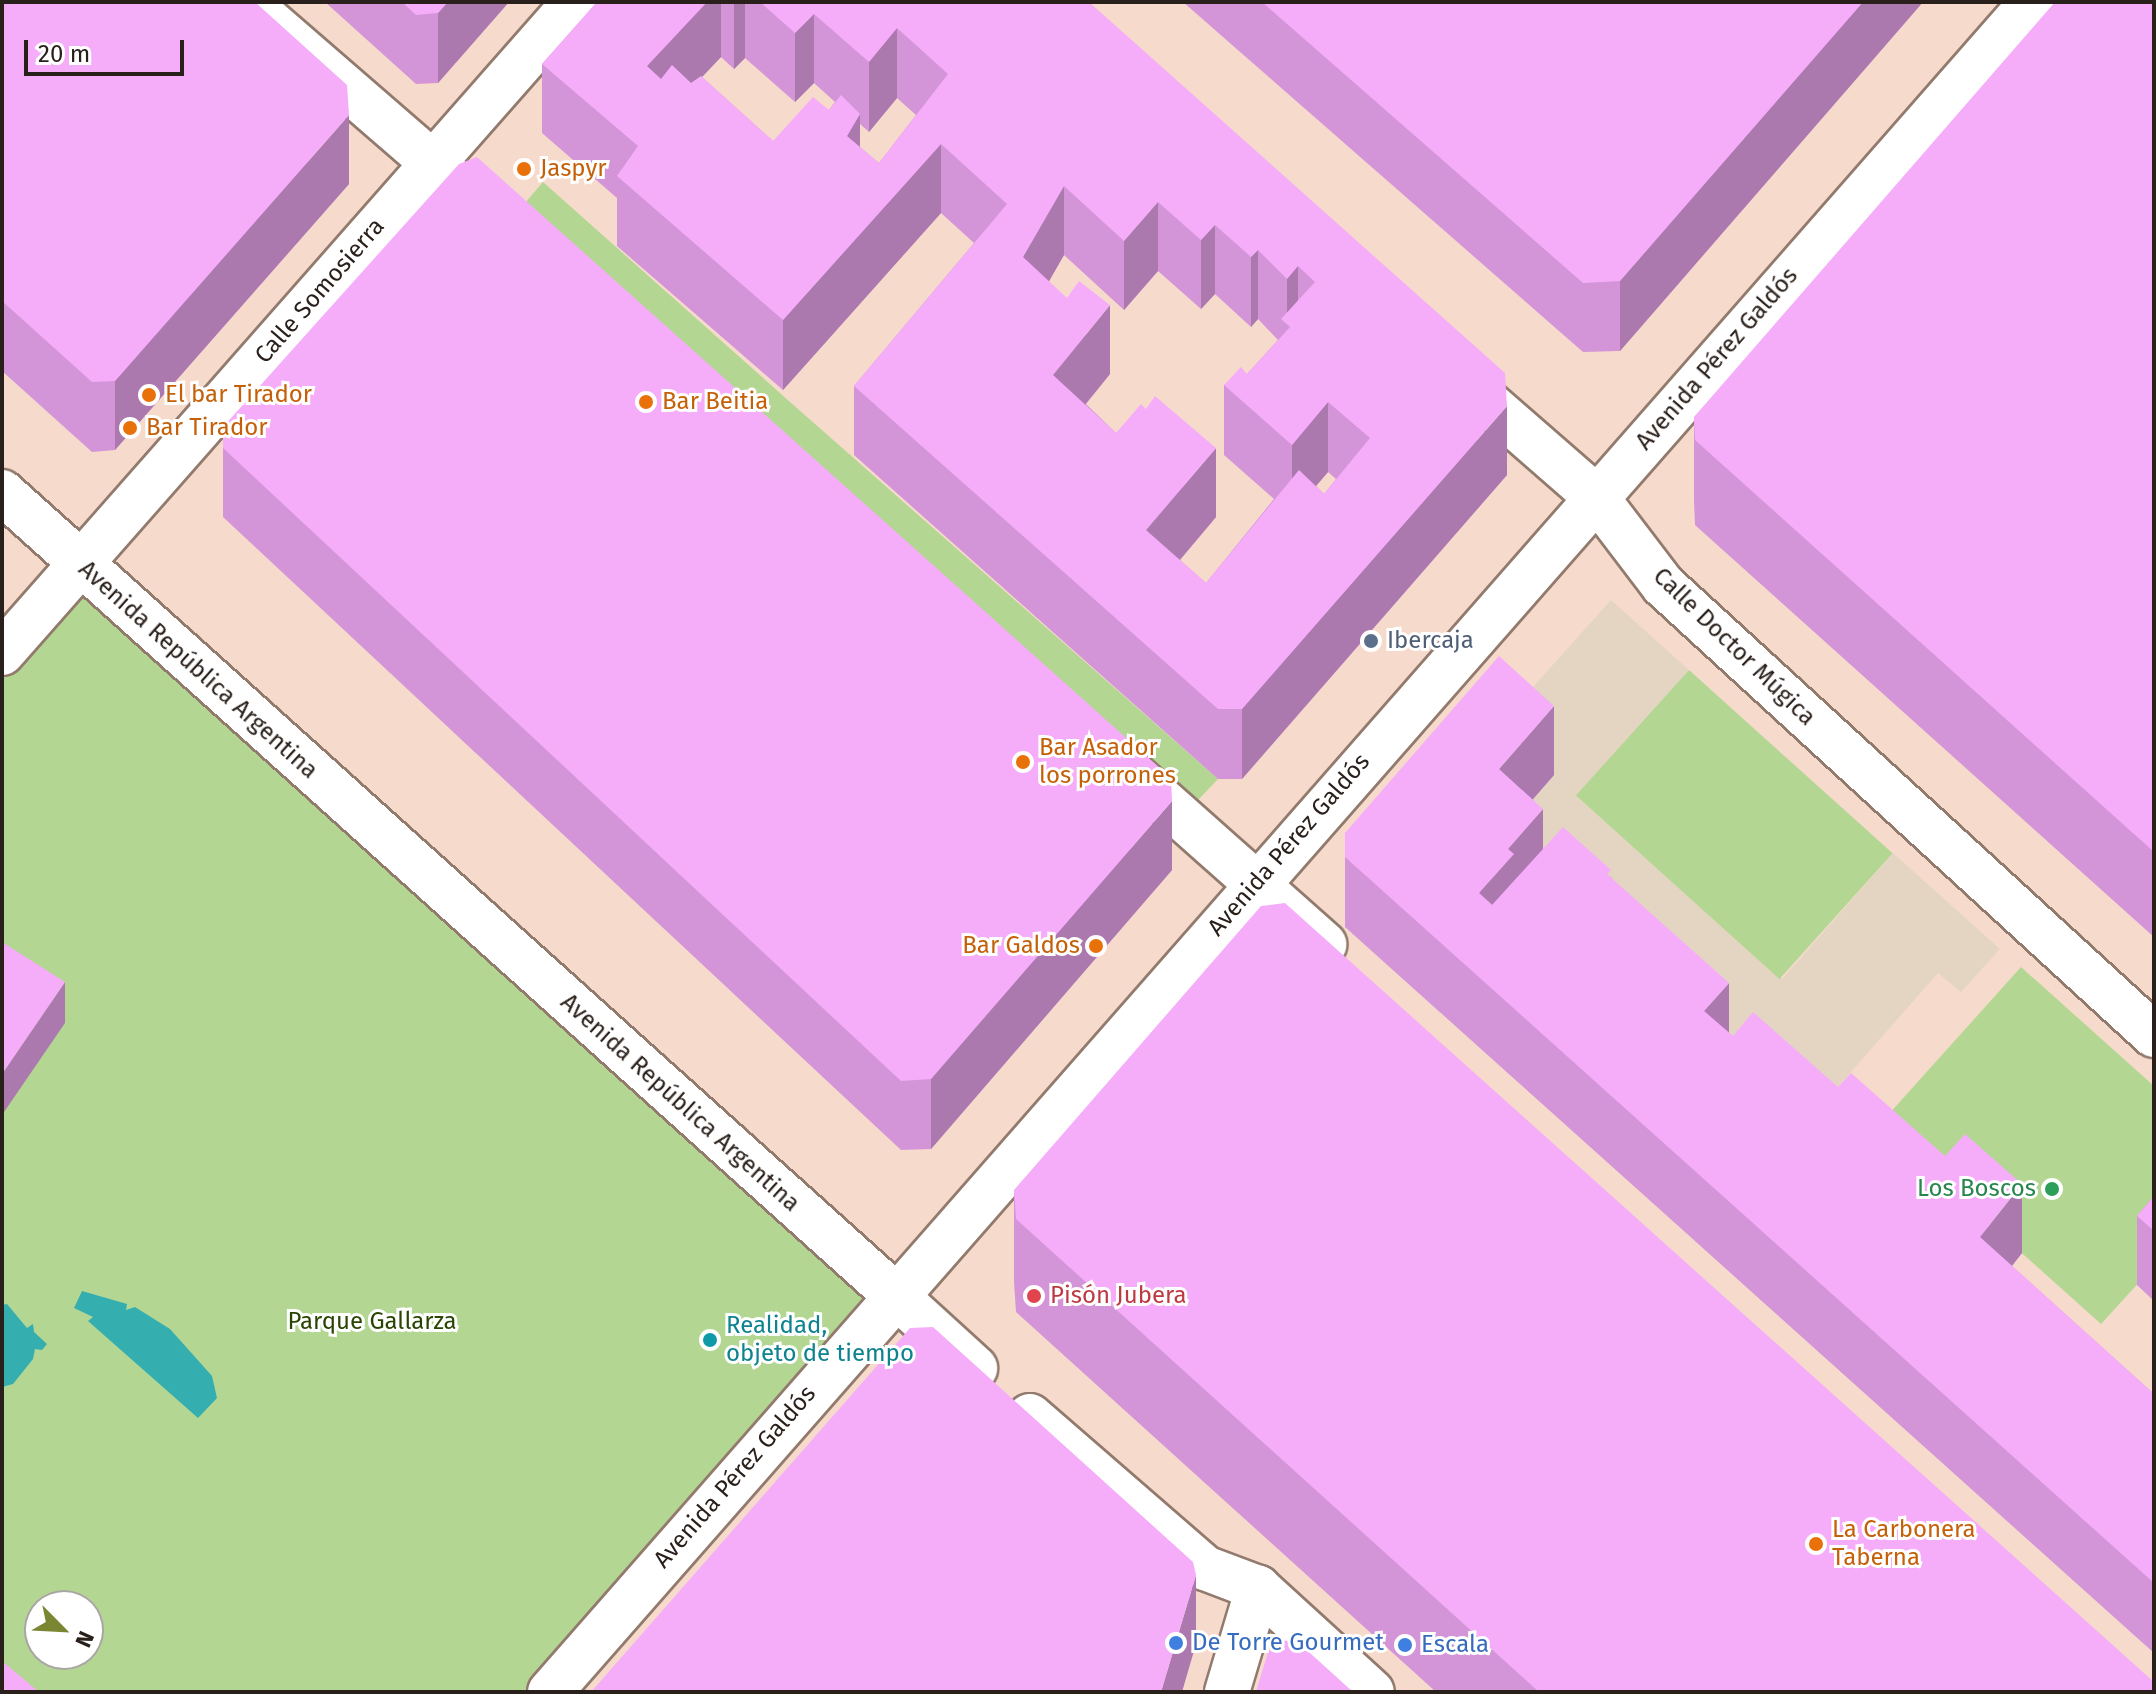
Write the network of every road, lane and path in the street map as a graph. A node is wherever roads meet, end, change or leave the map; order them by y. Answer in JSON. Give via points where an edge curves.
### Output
{"nodes":[{"id":1,"x":247,"y":2,"type":"edge"},
{"id":2,"x":575,"y":2,"type":"edge"},
{"id":3,"x":2032,"y":2,"type":"edge"},
{"id":4,"x":434,"y":161,"type":"junction"},
{"id":5,"x":529,"y":247,"type":"edge"},
{"id":6,"x":1433,"y":354,"type":"edge"},
{"id":7,"x":2,"y":492,"type":"edge"},
{"id":8,"x":1596,"y":497,"type":"junction"},
{"id":9,"x":79,"y":562,"type":"junction"},
{"id":10,"x":2,"y":653,"type":"edge"},
{"id":11,"x":1099,"y":744,"type":"edge"},
{"id":12,"x":1258,"y":881,"type":"junction"},
{"id":13,"x":1350,"y":970,"type":"edge"},
{"id":14,"x":2154,"y":1035,"type":"edge"},
{"id":15,"x":894,"y":1294,"type":"junction"},
{"id":16,"x":1258,"y":1588,"type":"junction"},
{"id":17,"x":550,"y":1692,"type":"edge"},
{"id":18,"x":1227,"y":1692,"type":"edge"},
{"id":19,"x":1372,"y":1692,"type":"edge"}],
"edges":[{"from":1,"to":4,"type":"street"},
{"from":2,"to":4,"type":"street","name":"Calle Somosierra"},
{"from":3,"to":8,"type":"street","name":"Avenida Pérez Galdós"},
{"from":4,"to":5,"type":"street"},
{"from":4,"to":9,"type":"street","name":"Calle Somosierra"},
{"from":6,"to":8,"type":"street","name":"Calle Doctor Múgica"},
{"from":7,"to":9,"type":"street","name":"Avenida República Argentina"},
{"from":8,"to":12,"type":"street","name":"Avenida Pérez Galdós"},
{"from":8,"to":14,"type":"street","name":"Calle Doctor Múgica","via":[[1663,585]]},
{"from":9,"to":10,"type":"street","name":"Calle Somosierra"},
{"from":9,"to":15,"type":"street","name":"Avenida República Argentina"},
{"from":11,"to":12,"type":"street"},
{"from":12,"to":13,"type":"street"},
{"from":12,"to":15,"type":"street","name":"Avenida Pérez Galdós"},
{"from":15,"to":16,"type":"street","name":"Avenida República Argentina","via":[[1205,1568]]},
{"from":15,"to":17,"type":"street","name":"Avenida Pérez Galdós"},
{"from":16,"to":18,"type":"street"},
{"from":16,"to":19,"type":"street","name":"Avenida República Argentina"}]}
